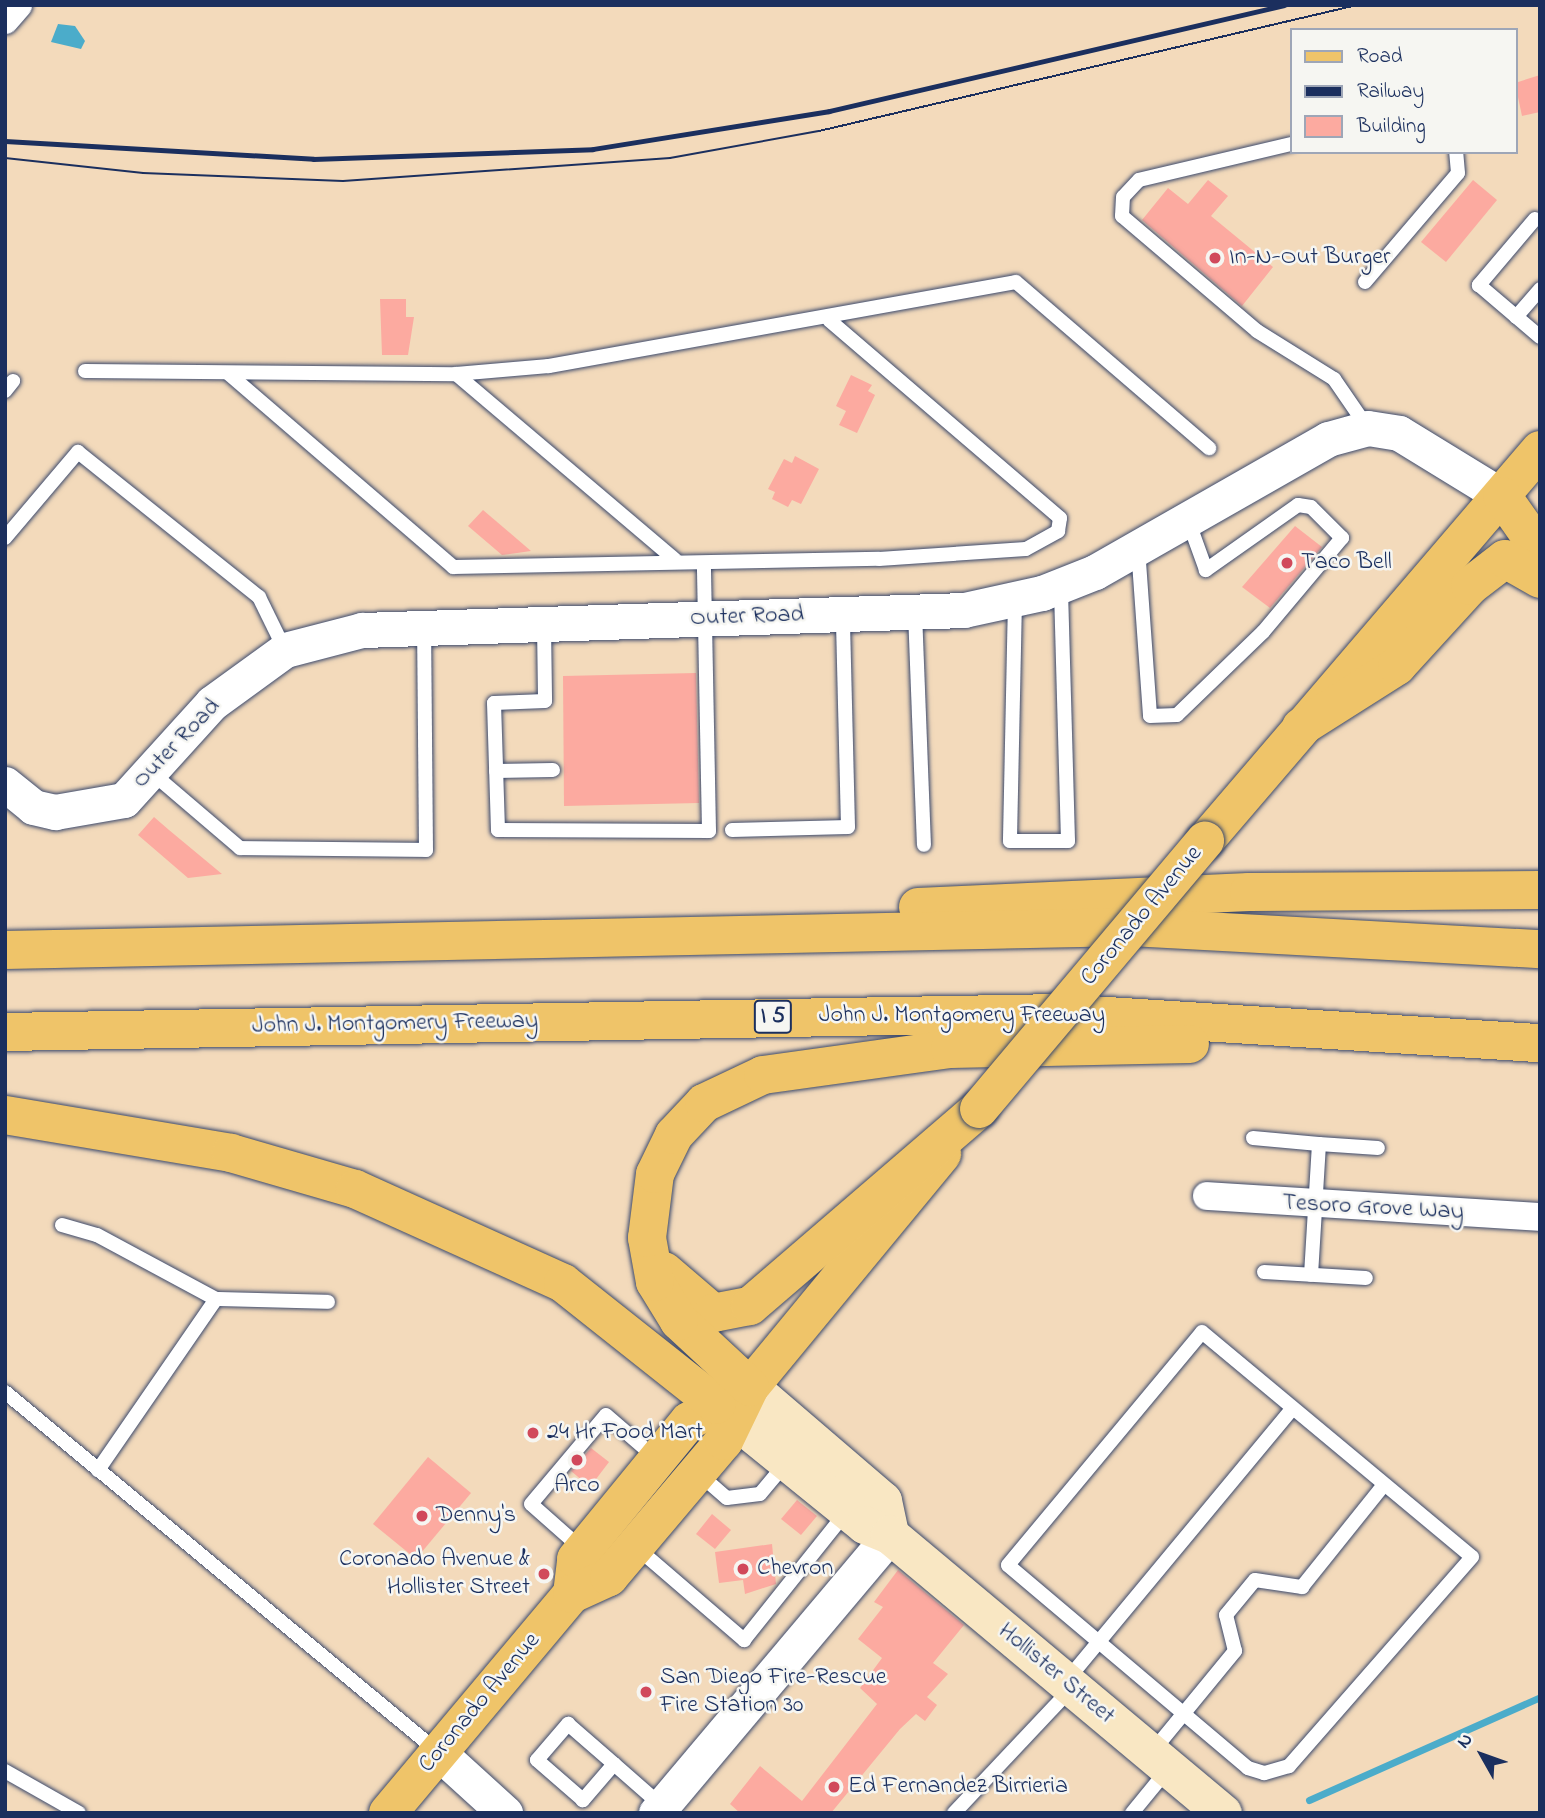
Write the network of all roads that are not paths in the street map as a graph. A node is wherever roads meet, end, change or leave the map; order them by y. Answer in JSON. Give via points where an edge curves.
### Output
{"nodes":[{"id":1,"x":18,"y":5,"type":"edge"},
{"id":2,"x":5,"y":20,"type":"edge"},
{"id":3,"x":1290,"y":144,"type":"edge"},
{"id":4,"x":1457,"y":154,"type":"edge"},
{"id":5,"x":1535,"y":219,"type":"dead end"},
{"id":6,"x":1365,"y":282,"type":"dead end"},
{"id":7,"x":1540,"y":289,"type":"edge"},
{"id":8,"x":1516,"y":317,"type":"junction"},
{"id":9,"x":829,"y":320,"type":"junction"},
{"id":10,"x":1540,"y":337,"type":"edge"},
{"id":11,"x":85,"y":371,"type":"dead end"},
{"id":12,"x":229,"y":374,"type":"junction"},
{"id":13,"x":456,"y":374,"type":"junction"},
{"id":14,"x":1367,"y":428,"type":"junction"},
{"id":15,"x":1209,"y":448,"type":"dead end"},
{"id":16,"x":1540,"y":450,"type":"edge"},
{"id":17,"x":1502,"y":496,"type":"junction"},
{"id":18,"x":1540,"y":512,"type":"edge"},
{"id":19,"x":1188,"y":520,"type":"junction"},
{"id":20,"x":5,"y":538,"type":"edge"},
{"id":21,"x":1138,"y":548,"type":"junction"},
{"id":22,"x":1540,"y":550,"type":"edge"},
{"id":23,"x":675,"y":560,"type":"junction"},
{"id":24,"x":704,"y":563,"type":"junction"},
{"id":25,"x":1540,"y":579,"type":"edge"},
{"id":26,"x":1061,"y":585,"type":"junction"},
{"id":27,"x":1015,"y":599,"type":"junction"},
{"id":28,"x":915,"y":612,"type":"junction"},
{"id":29,"x":843,"y":614,"type":"junction"},
{"id":30,"x":702,"y":619,"type":"junction"},
{"id":31,"x":544,"y":624,"type":"junction"},
{"id":32,"x":424,"y":628,"type":"junction"},
{"id":33,"x":285,"y":650,"type":"junction"},
{"id":34,"x":1301,"y":727,"type":"junction"},
{"id":35,"x":553,"y":770,"type":"dead end"},
{"id":36,"x":150,"y":771,"type":"junction"},
{"id":37,"x":496,"y":771,"type":"junction"},
{"id":38,"x":5,"y":784,"type":"edge"},
{"id":39,"x":732,"y":830,"type":"dead end"},
{"id":40,"x":924,"y":845,"type":"dead end"},
{"id":41,"x":1540,"y":890,"type":"edge"},
{"id":42,"x":592,"y":935,"type":"junction"},
{"id":43,"x":1540,"y":948,"type":"edge"},
{"id":44,"x":5,"y":950,"type":"edge"},
{"id":45,"x":5,"y":1032,"type":"edge"},
{"id":46,"x":1540,"y":1043,"type":"edge"},
{"id":47,"x":979,"y":1109,"type":"junction"},
{"id":48,"x":5,"y":1115,"type":"edge"},
{"id":49,"x":1253,"y":1138,"type":"dead end"},
{"id":50,"x":1319,"y":1144,"type":"junction"},
{"id":51,"x":1378,"y":1148,"type":"dead end"},
{"id":52,"x":1207,"y":1196,"type":"dead end"},
{"id":53,"x":1314,"y":1204,"type":"junction"},
{"id":54,"x":1540,"y":1217,"type":"edge"},
{"id":55,"x":62,"y":1225,"type":"dead end"},
{"id":56,"x":650,"y":1259,"type":"junction"},
{"id":57,"x":1264,"y":1272,"type":"dead end"},
{"id":58,"x":1311,"y":1275,"type":"junction"},
{"id":59,"x":1366,"y":1278,"type":"dead end"},
{"id":60,"x":216,"y":1299,"type":"junction"},
{"id":61,"x":328,"y":1302,"type":"dead end"},
{"id":62,"x":5,"y":1392,"type":"edge"},
{"id":63,"x":734,"y":1404,"type":"junction"},
{"id":64,"x":1292,"y":1409,"type":"junction"},
{"id":65,"x":658,"y":1460,"type":"junction"},
{"id":66,"x":787,"y":1462,"type":"junction"},
{"id":67,"x":98,"y":1470,"type":"junction"},
{"id":68,"x":697,"y":1473,"type":"junction"},
{"id":69,"x":1383,"y":1486,"type":"junction"},
{"id":70,"x":847,"y":1511,"type":"junction"},
{"id":71,"x":890,"y":1535,"type":"junction"},
{"id":72,"x":635,"y":1546,"type":"junction"},
{"id":73,"x":583,"y":1550,"type":"junction"},
{"id":74,"x":572,"y":1594,"type":"junction"},
{"id":75,"x":1097,"y":1644,"type":"junction"},
{"id":76,"x":1069,"y":1684,"type":"junction"},
{"id":77,"x":1183,"y":1714,"type":"junction"},
{"id":78,"x":438,"y":1752,"type":"junction"},
{"id":79,"x":1160,"y":1760,"type":"junction"},
{"id":80,"x":614,"y":1764,"type":"junction"},
{"id":81,"x":5,"y":1771,"type":"edge"},
{"id":82,"x":659,"y":1809,"type":"edge"},
{"id":83,"x":79,"y":1813,"type":"edge"},
{"id":84,"x":388,"y":1813,"type":"edge"},
{"id":85,"x":505,"y":1813,"type":"edge"},
{"id":86,"x":954,"y":1813,"type":"edge"},
{"id":87,"x":1132,"y":1813,"type":"edge"},
{"id":88,"x":1223,"y":1813,"type":"edge"}],
"edges":[{"from":1,"to":2,"type":"street"},
{"from":3,"to":14,"type":"lane","via":[[1139,180],[1127,189],[1122,216],[1257,331],[1279,339],[1334,379]]},
{"from":4,"to":6,"type":"lane","via":[[1458,173]]},
{"from":5,"to":8,"type":"lane","via":[[1479,285]]},
{"from":7,"to":8,"type":"lane"},
{"from":8,"to":10,"type":"lane"},
{"from":9,"to":13,"type":"lane","via":[[549,366]]},
{"from":9,"to":15,"type":"lane","via":[[1016,282]]},
{"from":9,"to":24,"type":"lane","via":[[1060,518],[1058,531],[1026,550]]},
{"from":11,"to":12,"type":"lane"},
{"from":12,"to":13,"type":"lane"},
{"from":12,"to":23,"type":"lane","via":[[453,567]]},
{"from":13,"to":23,"type":"lane"},
{"from":14,"to":17,"type":"street","name":"Outer Road","via":[[1399,433]]},
{"from":14,"to":19,"type":"street","name":"Outer Road","via":[[1328,439]]},
{"from":16,"to":17,"type":"main road","name":"Coronado Avenue"},
{"from":17,"to":18,"type":"main road"},
{"from":17,"to":22,"type":"main road"},
{"from":17,"to":34,"type":"main road","name":"Coronado Avenue"},
{"from":19,"to":21,"type":"street","name":"Outer Road"},
{"from":19,"to":21,"type":"lane","via":[[1206,570],[1298,505],[1311,507],[1342,538],[1263,632],[1177,715],[1150,716]]},
{"from":20,"to":33,"type":"lane","via":[[78,452],[259,597]]},
{"from":21,"to":26,"type":"street","name":"Outer Road"},
{"from":23,"to":24,"type":"lane"},
{"from":24,"to":30,"type":"lane"},
{"from":25,"to":34,"type":"main road","via":[[1505,559],[1470,586],[1397,666]]},
{"from":26,"to":27,"type":"street","name":"Outer Road"},
{"from":26,"to":27,"type":"lane","via":[[1068,841],[1010,842]]},
{"from":27,"to":28,"type":"street","name":"Outer Road"},
{"from":28,"to":29,"type":"street","name":"Outer Road"},
{"from":28,"to":40,"type":"lane"},
{"from":29,"to":30,"type":"street","name":"Outer Road"},
{"from":29,"to":39,"type":"lane","via":[[848,827]]},
{"from":30,"to":31,"type":"street","name":"Outer Road"},
{"from":30,"to":37,"type":"lane","via":[[709,831],[498,830]]},
{"from":31,"to":32,"type":"street","name":"Outer Road"},
{"from":31,"to":37,"type":"lane","via":[[545,701],[494,703]]},
{"from":32,"to":33,"type":"street","name":"Outer Road","via":[[362,630]]},
{"from":32,"to":36,"type":"lane","via":[[426,850],[240,848]]},
{"from":33,"to":36,"type":"street","name":"Outer Road","via":[[212,703]]},
{"from":34,"to":47,"type":"main road","name":"Coronado Avenue","bridge":true},
{"from":35,"to":37,"type":"lane"},
{"from":36,"to":38,"type":"street","name":"Outer Road","via":[[124,800],[80,810],[33,807]]},
{"from":41,"to":42,"type":"main road","via":[[1003,899]]},
{"from":42,"to":43,"type":"main road","via":[[1131,926]]},
{"from":42,"to":44,"type":"main road"},
{"from":45,"to":46,"type":"main road","name":"John J. Montgomery Freeway","number":"I 5","via":[[1060,1013]]},
{"from":46,"to":56,"type":"main road","via":[[950,1049],[763,1075],[722,1091],[674,1135],[649,1195]]},
{"from":47,"to":56,"type":"main road","via":[[750,1306],[713,1313]]},
{"from":47,"to":63,"type":"main road","name":"Coronado Avenue"},
{"from":48,"to":63,"type":"main road","via":[[231,1153],[355,1189],[563,1283]]},
{"from":49,"to":50,"type":"lane"},
{"from":50,"to":51,"type":"lane"},
{"from":50,"to":53,"type":"lane"},
{"from":52,"to":53,"type":"street","name":"Tesoro Grove Way"},
{"from":53,"to":54,"type":"street","name":"Tesoro Grove Way"},
{"from":53,"to":58,"type":"lane"},
{"from":55,"to":60,"type":"lane","via":[[97,1235]]},
{"from":56,"to":63,"type":"main road","via":[[655,1282]]},
{"from":57,"to":58,"type":"lane"},
{"from":58,"to":59,"type":"lane"},
{"from":60,"to":61,"type":"lane"},
{"from":60,"to":67,"type":"lane"},
{"from":62,"to":67,"type":"lane"},
{"from":63,"to":65,"type":"main road","name":"Coronado Avenue","via":[[689,1421]]},
{"from":63,"to":66,"type":"main road","name":"Hollister Street"},
{"from":63,"to":68,"type":"main road","name":"Coronado Avenue"},
{"from":63,"to":71,"type":"main road","via":[[883,1501]]},
{"from":64,"to":69,"type":"lane"},
{"from":64,"to":75,"type":"lane"},
{"from":64,"to":75,"type":"lane","via":[[1202,1332],[1193,1342],[1008,1565]]},
{"from":65,"to":73,"type":"main road","name":"Coronado Avenue"},
{"from":65,"to":73,"type":"lane","via":[[606,1415],[531,1504]]},
{"from":66,"to":68,"type":"lane","via":[[760,1494],[749,1496],[727,1498]]},
{"from":66,"to":70,"type":"main road","name":"Hollister Street"},
{"from":67,"to":78,"type":"lane"},
{"from":68,"to":72,"type":"main road","name":"Coronado Avenue"},
{"from":69,"to":77,"type":"lane","via":[[1302,1587],[1255,1580],[1226,1615],[1235,1651]]},
{"from":69,"to":77,"type":"lane","via":[[1472,1557],[1289,1766],[1264,1773],[1248,1768]]},
{"from":70,"to":71,"type":"main road","name":"Hollister Street"},
{"from":70,"to":72,"type":"lane","via":[[744,1640]]},
{"from":71,"to":76,"type":"main road","name":"Hollister Street"},
{"from":71,"to":82,"type":"street"},
{"from":72,"to":74,"type":"main road","name":"Coronado Avenue","via":[[609,1577]]},
{"from":73,"to":74,"type":"main road","name":"Coronado Avenue"},
{"from":74,"to":78,"type":"main road","name":"Coronado Avenue"},
{"from":75,"to":76,"type":"lane"},
{"from":75,"to":77,"type":"lane"},
{"from":76,"to":79,"type":"main road","name":"Hollister Street"},
{"from":76,"to":86,"type":"lane"},
{"from":77,"to":79,"type":"lane"},
{"from":78,"to":84,"type":"main road","name":"Coronado Avenue"},
{"from":78,"to":85,"type":"street"},
{"from":79,"to":87,"type":"lane"},
{"from":79,"to":88,"type":"main road","name":"Hollister Street"},
{"from":80,"to":80,"type":"lane","via":[[568,1724],[537,1760],[583,1800]]},
{"from":80,"to":82,"type":"lane"},
{"from":81,"to":83,"type":"lane"}]}
